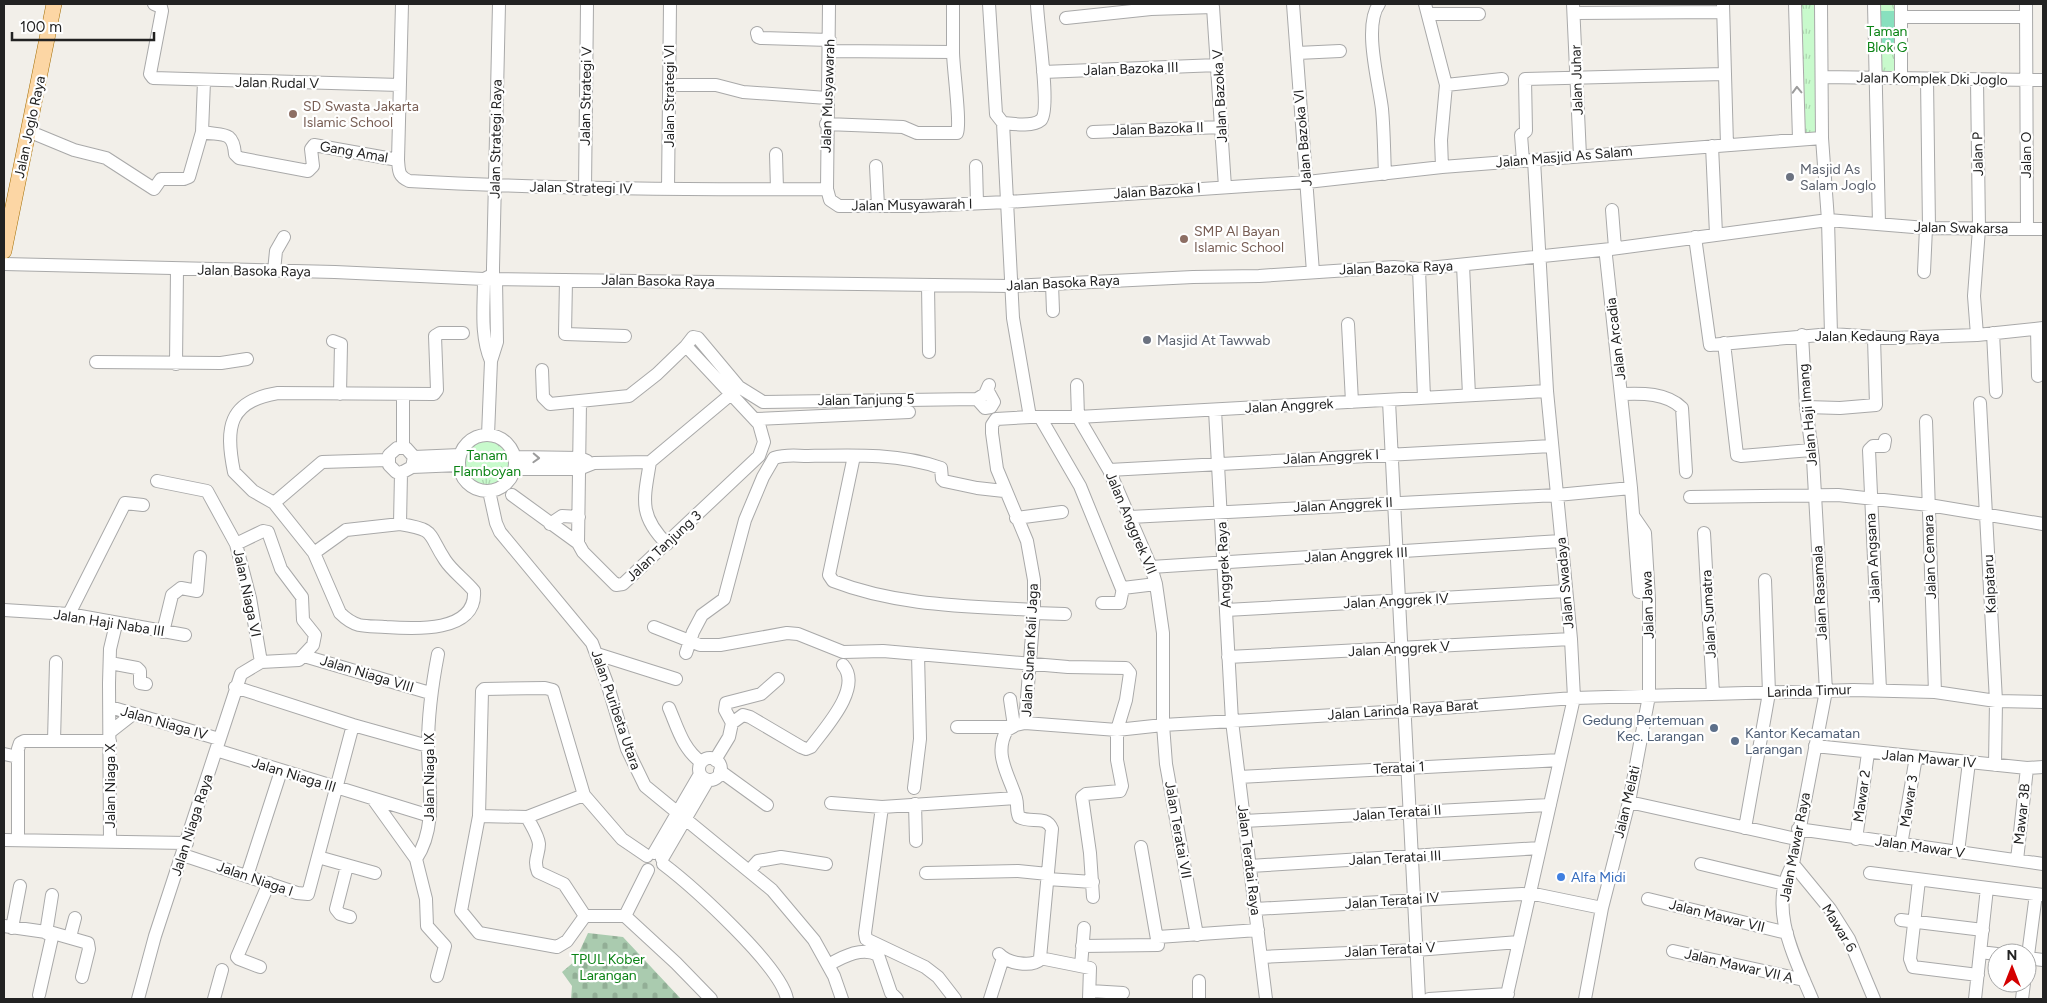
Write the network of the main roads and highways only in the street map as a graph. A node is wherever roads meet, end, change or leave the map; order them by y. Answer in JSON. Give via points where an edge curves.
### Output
{"nodes":[{"id":1,"x":54,"y":4,"type":"edge"},
{"id":2,"x":4,"y":250,"type":"edge"}],
"edges":[{"from":1,"to":2,"type":"main road","name":"Jalan Joglo Raya"}]}
